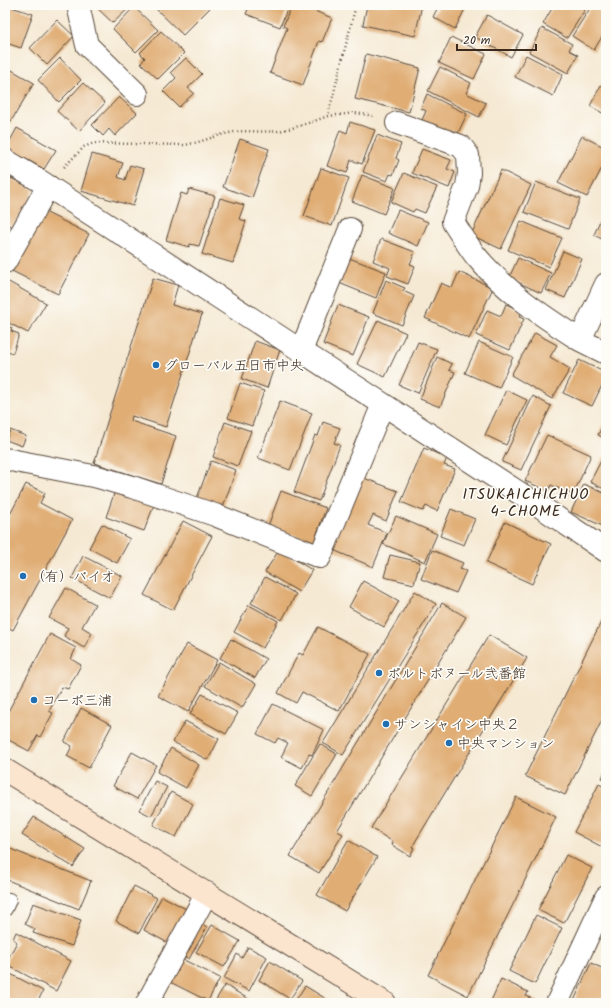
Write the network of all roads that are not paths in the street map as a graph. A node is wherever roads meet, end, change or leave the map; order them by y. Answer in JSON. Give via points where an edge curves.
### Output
{"nodes":[{"id":1,"x":78,"y":5,"type":"edge"},
{"id":2,"x":137,"y":94,"type":"dead end"},
{"id":3,"x":397,"y":123,"type":"road end"},
{"id":4,"x":5,"y":160,"type":"edge"},
{"id":5,"x":48,"y":186,"type":"junction"},
{"id":6,"x":350,"y":229,"type":"dead end"},
{"id":7,"x":5,"y":262,"type":"edge"},
{"id":8,"x":606,"y":284,"type":"edge"},
{"id":9,"x":580,"y":340,"type":"junction"},
{"id":10,"x":301,"y":351,"type":"junction"},
{"id":11,"x":606,"y":353,"type":"edge"},
{"id":12,"x":383,"y":404,"type":"junction"},
{"id":13,"x":6,"y":462,"type":"edge"},
{"id":14,"x":606,"y":551,"type":"edge"},
{"id":15,"x":5,"y":770,"type":"edge"},
{"id":16,"x":207,"y":893,"type":"junction"},
{"id":17,"x":606,"y":897,"type":"edge"},
{"id":18,"x":377,"y":1001,"type":"edge"},
{"id":19,"x":147,"y":1003,"type":"edge"},
{"id":20,"x":556,"y":1003,"type":"edge"}],
"edges":[{"from":1,"to":2,"type":"street","via":[[87,45]]},
{"from":3,"to":9,"type":"street","via":[[460,146],[468,155],[468,186],[452,222],[475,255],[506,286],[541,315]]},
{"from":4,"to":5,"type":"street"},
{"from":5,"to":7,"type":"street"},
{"from":5,"to":10,"type":"street"},
{"from":6,"to":10,"type":"street"},
{"from":8,"to":9,"type":"street"},
{"from":9,"to":11,"type":"street"},
{"from":10,"to":12,"type":"street"},
{"from":12,"to":13,"type":"street","via":[[320,557],[175,500],[98,477]]},
{"from":12,"to":14,"type":"street"},
{"from":15,"to":16,"type":"street"},
{"from":16,"to":18,"type":"street"},
{"from":16,"to":19,"type":"street"},
{"from":17,"to":20,"type":"street"}]}
